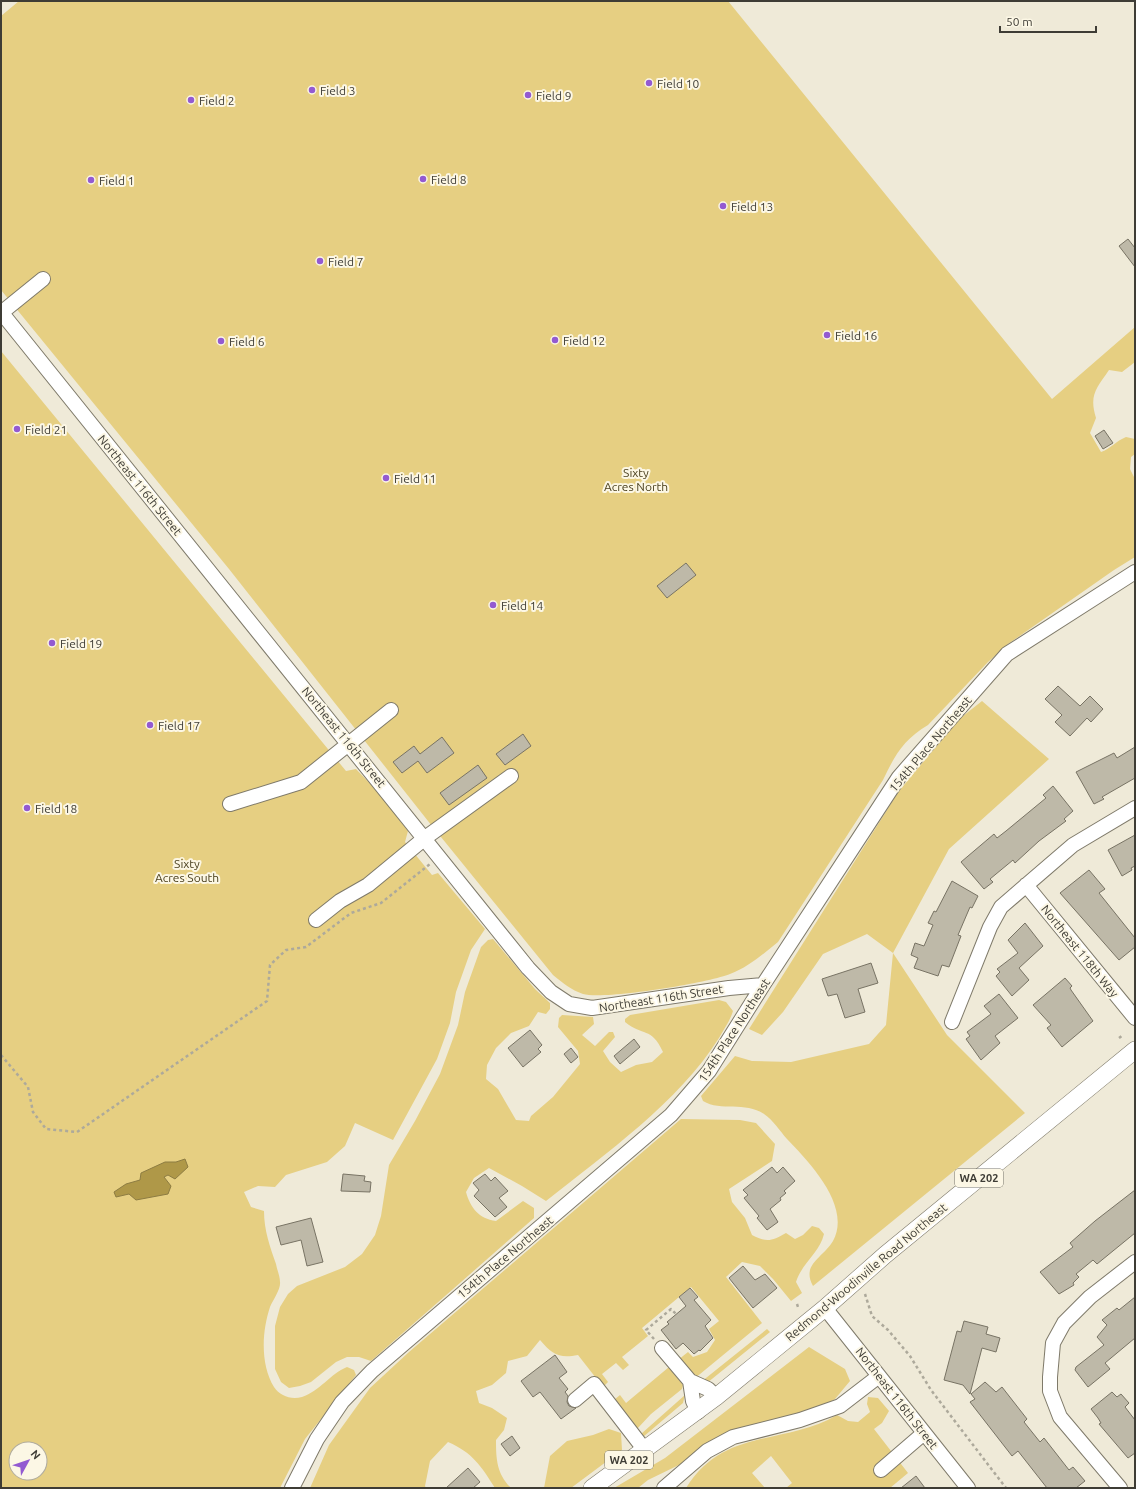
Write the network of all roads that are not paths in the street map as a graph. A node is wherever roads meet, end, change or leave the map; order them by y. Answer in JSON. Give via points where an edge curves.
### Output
{"nodes":[{"id":1,"x":43,"y":279,"type":"dead end"},
{"id":2,"x":1,"y":313,"type":"edge"},
{"id":3,"x":1135,"y":572,"type":"edge"},
{"id":4,"x":390,"y":710,"type":"dead end"},
{"id":5,"x":349,"y":744,"type":"junction"},
{"id":6,"x":511,"y":776,"type":"dead end"},
{"id":7,"x":230,"y":804,"type":"dead end"},
{"id":8,"x":1135,"y":808,"type":"edge"},
{"id":9,"x":425,"y":838,"type":"junction"},
{"id":10,"x":1026,"y":885,"type":"junction"},
{"id":11,"x":316,"y":920,"type":"dead end"},
{"id":12,"x":763,"y":985,"type":"junction"},
{"id":13,"x":1135,"y":1018,"type":"edge"},
{"id":14,"x":952,"y":1022,"type":"dead end"},
{"id":15,"x":1135,"y":1050,"type":"edge"},
{"id":16,"x":1135,"y":1262,"type":"edge"},
{"id":17,"x":825,"y":1308,"type":"junction"},
{"id":18,"x":662,"y":1348,"type":"road end"},
{"id":19,"x":879,"y":1376,"type":"junction"},
{"id":20,"x":690,"y":1381,"type":"junction"},
{"id":21,"x":716,"y":1397,"type":"junction"},
{"id":22,"x":575,"y":1400,"type":"dead end"},
{"id":23,"x":698,"y":1412,"type":"junction"},
{"id":24,"x":924,"y":1433,"type":"junction"},
{"id":25,"x":644,"y":1449,"type":"junction"},
{"id":26,"x":881,"y":1470,"type":"dead end"},
{"id":27,"x":292,"y":1488,"type":"edge"},
{"id":28,"x":592,"y":1488,"type":"edge"},
{"id":29,"x":664,"y":1488,"type":"edge"},
{"id":30,"x":968,"y":1488,"type":"edge"},
{"id":31,"x":1120,"y":1488,"type":"edge"}],
"edges":[{"from":1,"to":2,"type":"street"},
{"from":2,"to":5,"type":"street","name":"Northeast 116th Street"},
{"from":3,"to":12,"type":"street","name":"154th Place Northeast","via":[[1007,654],[899,777]]},
{"from":4,"to":5,"type":"street"},
{"from":5,"to":7,"type":"street","via":[[301,782]]},
{"from":5,"to":9,"type":"street","name":"Northeast 116th Street"},
{"from":6,"to":9,"type":"street"},
{"from":8,"to":10,"type":"street","via":[[1073,844]]},
{"from":9,"to":11,"type":"street","via":[[368,885],[340,901]]},
{"from":9,"to":12,"type":"street","name":"Northeast 116th Street","via":[[528,968],[551,992],[569,1004],[592,1008]]},
{"from":10,"to":13,"type":"street","name":"Northeast 118th Way"},
{"from":10,"to":14,"type":"street","via":[[1001,907],[990,927]]},
{"from":12,"to":27,"type":"street","name":"154th Place Northeast","via":[[709,1071],[681,1105],[372,1371],[342,1402],[317,1439]]},
{"from":15,"to":17,"type":"main road","name":"Redmond-Woodinville Road Northeast","number":"WA 202","via":[[891,1250]]},
{"from":16,"to":31,"type":"street","via":[[1090,1297],[1064,1323],[1054,1343],[1050,1377],[1050,1391],[1060,1417]]},
{"from":17,"to":19,"type":"street","name":"Northeast 116th Street"},
{"from":17,"to":21,"type":"main road","name":"Redmond-Woodinville Road Northeast","number":"WA 202"},
{"from":18,"to":20,"type":"street"},
{"from":19,"to":24,"type":"street","name":"Northeast 116th Street"},
{"from":19,"to":29,"type":"street","via":[[840,1406],[800,1420],[733,1437],[707,1451]]},
{"from":20,"to":21,"type":"street","via":[[708,1389]]},
{"from":20,"to":23,"type":"street","via":[[693,1401]]},
{"from":21,"to":23,"type":"main road","name":"Redmond-Woodinville Road Northeast","number":"WA 202"},
{"from":22,"to":25,"type":"street","via":[[594,1384]]},
{"from":23,"to":25,"type":"main road","name":"Redmond-Woodinville Road Northeast","number":"WA 202"},
{"from":24,"to":26,"type":"street"},
{"from":24,"to":30,"type":"street","name":"Northeast 116th Street"},
{"from":25,"to":28,"type":"main road","name":"Redmond-Woodinville Road Northeast","number":"WA 202"}]}
